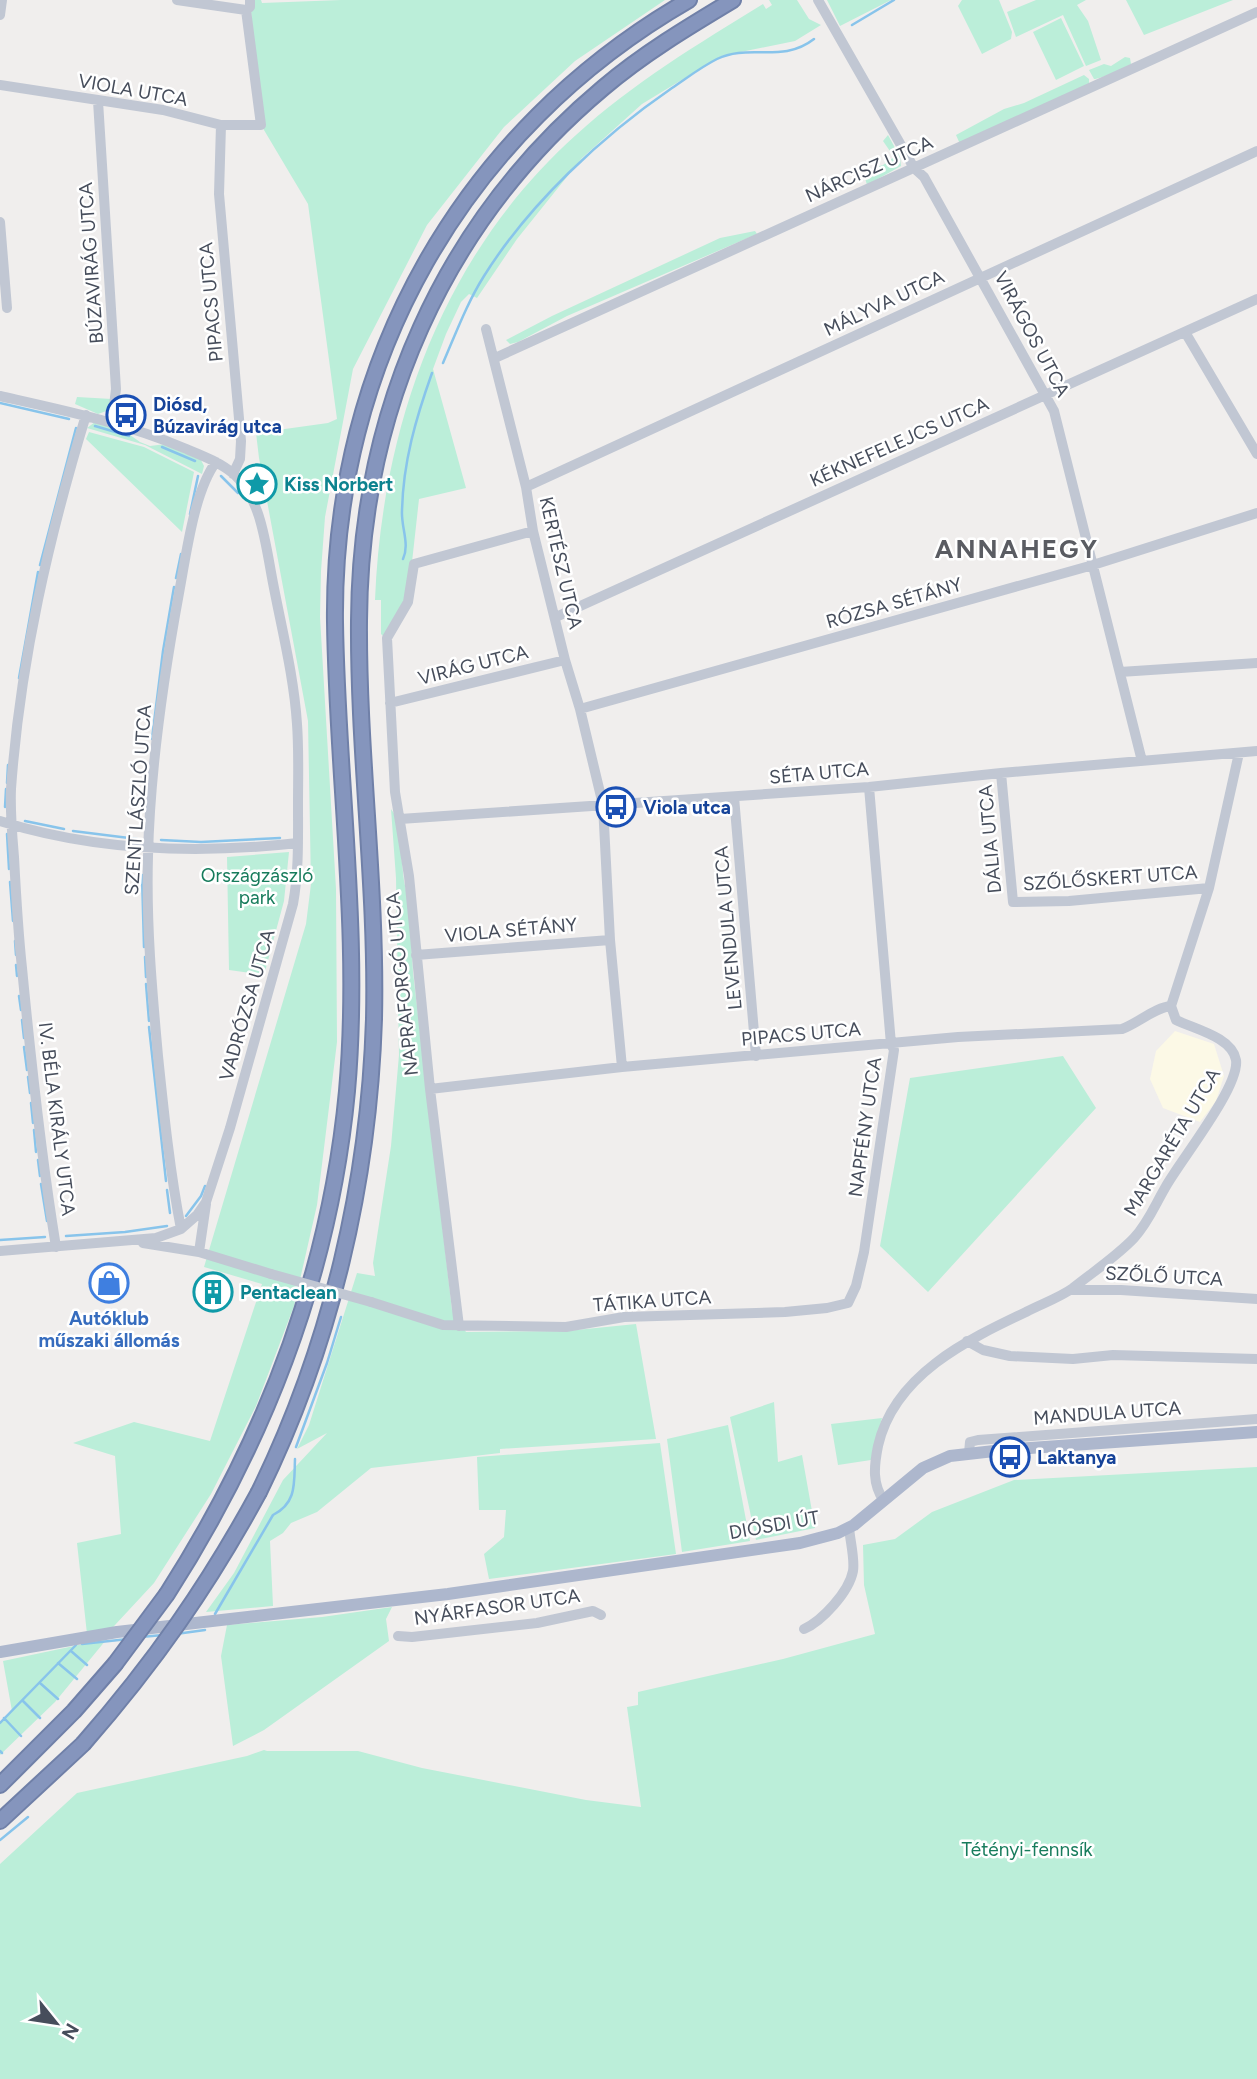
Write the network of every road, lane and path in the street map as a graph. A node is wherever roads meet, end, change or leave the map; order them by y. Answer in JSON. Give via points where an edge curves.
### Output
{"nodes":[{"id":1,"x":2,"y":0,"type":"edge"},
{"id":2,"x":177,"y":0,"type":"edge"},
{"id":3,"x":689,"y":0,"type":"edge"},
{"id":4,"x":733,"y":0,"type":"edge"},
{"id":5,"x":819,"y":0,"type":"edge"},
{"id":6,"x":248,"y":5,"type":"edge"},
{"id":7,"x":1257,"y":12,"type":"edge"},
{"id":8,"x":0,"y":15,"type":"edge"},
{"id":9,"x":0,"y":85,"type":"edge"},
{"id":10,"x":98,"y":101,"type":"junction"},
{"id":11,"x":221,"y":125,"type":"junction"},
{"id":12,"x":1257,"y":151,"type":"edge"},
{"id":13,"x":914,"y":167,"type":"junction"},
{"id":14,"x":0,"y":222,"type":"edge"},
{"id":15,"x":981,"y":278,"type":"junction"},
{"id":16,"x":1257,"y":299,"type":"edge"},
{"id":17,"x":7,"y":309,"type":"dead end"},
{"id":18,"x":486,"y":329,"type":"dead end"},
{"id":19,"x":1185,"y":331,"type":"junction"},
{"id":20,"x":495,"y":358,"type":"junction"},
{"id":21,"x":1046,"y":395,"type":"junction"},
{"id":22,"x":0,"y":396,"type":"edge"},
{"id":23,"x":86,"y":415,"type":"junction"},
{"id":24,"x":112,"y":422,"type":"junction"},
{"id":25,"x":1257,"y":454,"type":"edge"},
{"id":26,"x":216,"y":462,"type":"junction"},
{"id":27,"x":233,"y":474,"type":"junction"},
{"id":28,"x":526,"y":486,"type":"junction"},
{"id":29,"x":1257,"y":513,"type":"edge"},
{"id":30,"x":533,"y":531,"type":"junction"},
{"id":31,"x":1093,"y":565,"type":"junction"},
{"id":32,"x":556,"y":617,"type":"junction"},
{"id":33,"x":565,"y":660,"type":"junction"},
{"id":34,"x":1257,"y":663,"type":"edge"},
{"id":35,"x":1119,"y":673,"type":"junction"},
{"id":36,"x":390,"y":703,"type":"junction"},
{"id":37,"x":580,"y":709,"type":"junction"},
{"id":38,"x":1257,"y":751,"type":"edge"},
{"id":39,"x":1239,"y":753,"type":"junction"},
{"id":40,"x":1142,"y":761,"type":"junction"},
{"id":41,"x":1001,"y":773,"type":"junction"},
{"id":42,"x":869,"y":787,"type":"junction"},
{"id":43,"x":734,"y":797,"type":"junction"},
{"id":44,"x":603,"y":805,"type":"junction"},
{"id":45,"x":400,"y":819,"type":"junction"},
{"id":46,"x":0,"y":821,"type":"edge"},
{"id":47,"x":12,"y":825,"type":"junction"},
{"id":48,"x":299,"y":843,"type":"junction"},
{"id":49,"x":149,"y":847,"type":"junction"},
{"id":50,"x":1209,"y":888,"type":"junction"},
{"id":51,"x":1013,"y":902,"type":"joint"},
{"id":52,"x":610,"y":940,"type":"junction"},
{"id":53,"x":416,"y":956,"type":"junction"},
{"id":54,"x":1171,"y":1006,"type":"junction"},
{"id":55,"x":891,"y":1044,"type":"junction"},
{"id":56,"x":756,"y":1056,"type":"junction"},
{"id":57,"x":622,"y":1067,"type":"junction"},
{"id":58,"x":430,"y":1089,"type":"junction"},
{"id":59,"x":206,"y":1202,"type":"junction"},
{"id":60,"x":181,"y":1229,"type":"junction"},
{"id":61,"x":201,"y":1238,"type":"junction"},
{"id":62,"x":132,"y":1242,"type":"junction"},
{"id":63,"x":57,"y":1247,"type":"junction"},
{"id":64,"x":0,"y":1251,"type":"edge"},
{"id":65,"x":199,"y":1252,"type":"junction"},
{"id":66,"x":214,"y":1257,"type":"junction"},
{"id":67,"x":1070,"y":1290,"type":"junction"},
{"id":68,"x":1257,"y":1299,"type":"edge"},
{"id":69,"x":848,"y":1303,"type":"joint"},
{"id":70,"x":459,"y":1326,"type":"junction"},
{"id":71,"x":967,"y":1340,"type":"junction"},
{"id":72,"x":1257,"y":1359,"type":"edge"},
{"id":73,"x":1257,"y":1419,"type":"edge"},
{"id":74,"x":1257,"y":1432,"type":"edge"},
{"id":75,"x":969,"y":1453,"type":"junction"},
{"id":76,"x":884,"y":1501,"type":"junction"},
{"id":77,"x":849,"y":1527,"type":"junction"},
{"id":78,"x":601,"y":1615,"type":"dead end"},
{"id":79,"x":804,"y":1629,"type":"dead end"},
{"id":80,"x":398,"y":1636,"type":"dead end"},
{"id":81,"x":0,"y":1652,"type":"edge"},
{"id":82,"x":0,"y":1785,"type":"edge"},
{"id":83,"x":0,"y":1821,"type":"edge"}],
"edges":[{"from":1,"to":8,"type":"street"},
{"from":2,"to":6,"type":"street"},
{"from":3,"to":82,"type":"highway","bridge":true,"via":[[595,64],[505,148],[434,248],[391,330],[351,456],[337,552],[335,622],[352,1000],[339,1157],[315,1271],[279,1379],[229,1490],[167,1594],[74,1711]]},
{"from":4,"to":83,"type":"highway","bridge":true,"via":[[605,86],[519,170],[448,272],[410,350],[372,478],[359,621],[374,967],[367,1124],[345,1244],[317,1349],[293,1418],[259,1492],[181,1622],[83,1744]]},
{"from":5,"to":13,"type":"street","name":"VIRÁGOS UTCA"},
{"from":6,"to":11,"type":"street","name":"VIOLA UTCA","via":[[261,125]]},
{"from":7,"to":13,"type":"street","name":"NÁRCISZ UTCA"},
{"from":9,"to":10,"type":"street","name":"VIOLA UTCA"},
{"from":10,"to":11,"type":"street","name":"VIOLA UTCA","via":[[163,110]]},
{"from":10,"to":24,"type":"street","name":"BÚZAVIRÁG UTCA","via":[[117,389]]},
{"from":11,"to":27,"type":"street","name":"PIPACS UTCA","via":[[219,194],[242,441]]},
{"from":12,"to":15,"type":"street","name":"MÁLYVA UTCA"},
{"from":13,"to":15,"type":"street","name":"VIRÁGOS UTCA"},
{"from":13,"to":20,"type":"street","name":"NÁRCISZ UTCA"},
{"from":14,"to":17,"type":"street"},
{"from":15,"to":21,"type":"street","name":"VIRÁGOS UTCA"},
{"from":15,"to":28,"type":"street","name":"MÁLYVA UTCA"},
{"from":16,"to":19,"type":"street","name":"KÉKNEFELEJCS UTCA"},
{"from":18,"to":20,"type":"street","name":"KERTÉSZ UTCA"},
{"from":19,"to":21,"type":"street","name":"KÉKNEFELEJCS UTCA"},
{"from":19,"to":25,"type":"street"},
{"from":20,"to":28,"type":"street","name":"KERTÉSZ UTCA"},
{"from":21,"to":31,"type":"street","name":"VIRÁGOS UTCA"},
{"from":21,"to":32,"type":"street","name":"KÉKNEFELEJCS UTCA"},
{"from":22,"to":23,"type":"street","name":"VADRÓZSA UTCA"},
{"from":23,"to":24,"type":"street","name":"VADRÓZSA UTCA"},
{"from":23,"to":47,"type":"street","name":"IV. BÉLA KIRÁLY UTCA","via":[[48,554],[26,660],[14,755]]},
{"from":24,"to":26,"type":"street","name":"VADRÓZSA UTCA"},
{"from":26,"to":27,"type":"street","name":"VADRÓZSA UTCA"},
{"from":26,"to":49,"type":"street","name":"SZENT LÁSZLÓ UTCA","via":[[204,482],[168,656]]},
{"from":27,"to":48,"type":"street","name":"VADRÓZSA UTCA","via":[[248,490],[258,515],[292,681],[298,725]]},
{"from":28,"to":30,"type":"street","name":"KERTÉSZ UTCA"},
{"from":29,"to":31,"type":"street","name":"RÓZSA SÉTÁNY"},
{"from":30,"to":32,"type":"street","name":"KERTÉSZ UTCA"},
{"from":30,"to":36,"type":"street","name":"NAPRAFORGÓ UTCA","via":[[414,564],[408,601],[387,638]]},
{"from":31,"to":35,"type":"street","name":"VIRÁGOS UTCA"},
{"from":31,"to":37,"type":"street","name":"RÓZSA SÉTÁNY"},
{"from":32,"to":33,"type":"street","name":"KERTÉSZ UTCA"},
{"from":33,"to":36,"type":"street","name":"VIRÁG UTCA"},
{"from":33,"to":37,"type":"street","name":"KERTÉSZ UTCA"},
{"from":34,"to":35,"type":"street"},
{"from":35,"to":40,"type":"street","name":"VIRÁGOS UTCA"},
{"from":36,"to":45,"type":"street","name":"NAPRAFORGÓ UTCA"},
{"from":37,"to":44,"type":"street","name":"KERTÉSZ UTCA"},
{"from":38,"to":39,"type":"street","name":"SÉTA UTCA"},
{"from":39,"to":40,"type":"street","name":"SÉTA UTCA"},
{"from":39,"to":50,"type":"street"},
{"from":40,"to":41,"type":"street","name":"SÉTA UTCA"},
{"from":41,"to":42,"type":"street","name":"SÉTA UTCA"},
{"from":41,"to":51,"type":"street","name":"DÁLIA UTCA"},
{"from":42,"to":43,"type":"street","name":"SÉTA UTCA"},
{"from":42,"to":55,"type":"street","name":"NAPFÉNY UTCA"},
{"from":43,"to":44,"type":"street","name":"SÉTA UTCA"},
{"from":43,"to":56,"type":"street","name":"LEVENDULA UTCA"},
{"from":44,"to":45,"type":"street","name":"SÉTA UTCA"},
{"from":44,"to":52,"type":"street"},
{"from":45,"to":53,"type":"street","name":"NAPRAFORGÓ UTCA"},
{"from":46,"to":47,"type":"street"},
{"from":47,"to":49,"type":"street"},
{"from":47,"to":63,"type":"street","name":"IV. BÉLA KIRÁLY UTCA","via":[[29,1038]]},
{"from":48,"to":49,"type":"street","via":[[194,850]]},
{"from":48,"to":59,"type":"street","name":"VADRÓZSA UTCA","via":[[293,905]]},
{"from":49,"to":60,"type":"street","name":"SZENT LÁSZLÓ UTCA","via":[[153,1004]]},
{"from":50,"to":51,"type":"street","name":"SZŐLŐSKERT UTCA"},
{"from":50,"to":54,"type":"street"},
{"from":52,"to":53,"type":"street","name":"VIOLA SÉTÁNY"},
{"from":52,"to":57,"type":"street"},
{"from":53,"to":58,"type":"street","name":"NAPRAFORGÓ UTCA"},
{"from":54,"to":55,"type":"street","name":"PIPACS UTCA","via":[[1122,1029]]},
{"from":54,"to":67,"type":"street","name":"MARGARÉTA UTCA","via":[[1176,1020],[1227,1045],[1236,1060],[1233,1078],[1145,1225]]},
{"from":55,"to":56,"type":"street","name":"PIPACS UTCA"},
{"from":55,"to":69,"type":"street","name":"NAPFÉNY UTCA","via":[[892,1074],[864,1252]]},
{"from":56,"to":57,"type":"street","name":"PIPACS UTCA"},
{"from":57,"to":58,"type":"street","name":"PIPACS UTCA"},
{"from":58,"to":70,"type":"street","name":"NAPRAFORGÓ UTCA"},
{"from":59,"to":60,"type":"street","name":"VADRÓZSA UTCA"},
{"from":59,"to":61,"type":"street"},
{"from":60,"to":62,"type":"street","name":"VADRÓZSA UTCA"},
{"from":61,"to":65,"type":"street"},
{"from":61,"to":66,"type":"street"},
{"from":62,"to":63,"type":"street","name":"VADRÓZSA UTCA"},
{"from":62,"to":65,"type":"street","name":"TÁTIKA UTCA"},
{"from":63,"to":64,"type":"street","name":"VADRÓZSA UTCA"},
{"from":65,"to":66,"type":"street","name":"TÁTIKA UTCA"},
{"from":66,"to":70,"type":"street","name":"TÁTIKA UTCA","bridge":true},
{"from":67,"to":68,"type":"street","name":"SZŐLŐ UTCA"},
{"from":67,"to":71,"type":"street","name":"MARGARÉTA UTCA"},
{"from":69,"to":70,"type":"street","name":"TÁTIKA UTCA","via":[[785,1312],[624,1317],[566,1327]]},
{"from":71,"to":72,"type":"street","via":[[983,1350],[1010,1356]]},
{"from":71,"to":76,"type":"street","name":"MARGARÉTA UTCA","via":[[941,1357],[889,1416],[874,1477]]},
{"from":73,"to":75,"type":"street","name":"MANDULA UTCA","via":[[978,1440],[970,1442]]},
{"from":74,"to":75,"type":"main road","name":"DIÓSDI ÚT"},
{"from":75,"to":76,"type":"main road","name":"DIÓSDI ÚT","via":[[931,1463]]},
{"from":76,"to":77,"type":"main road","name":"DIÓSDI ÚT"},
{"from":77,"to":79,"type":"street","via":[[853,1570],[849,1580],[822,1619]]},
{"from":77,"to":81,"type":"main road","name":"DIÓSDI ÚT","via":[[800,1543],[693,1559]]},
{"from":78,"to":80,"type":"street","name":"NYÁRFASOR UTCA","via":[[593,1611],[537,1623]]}]}
